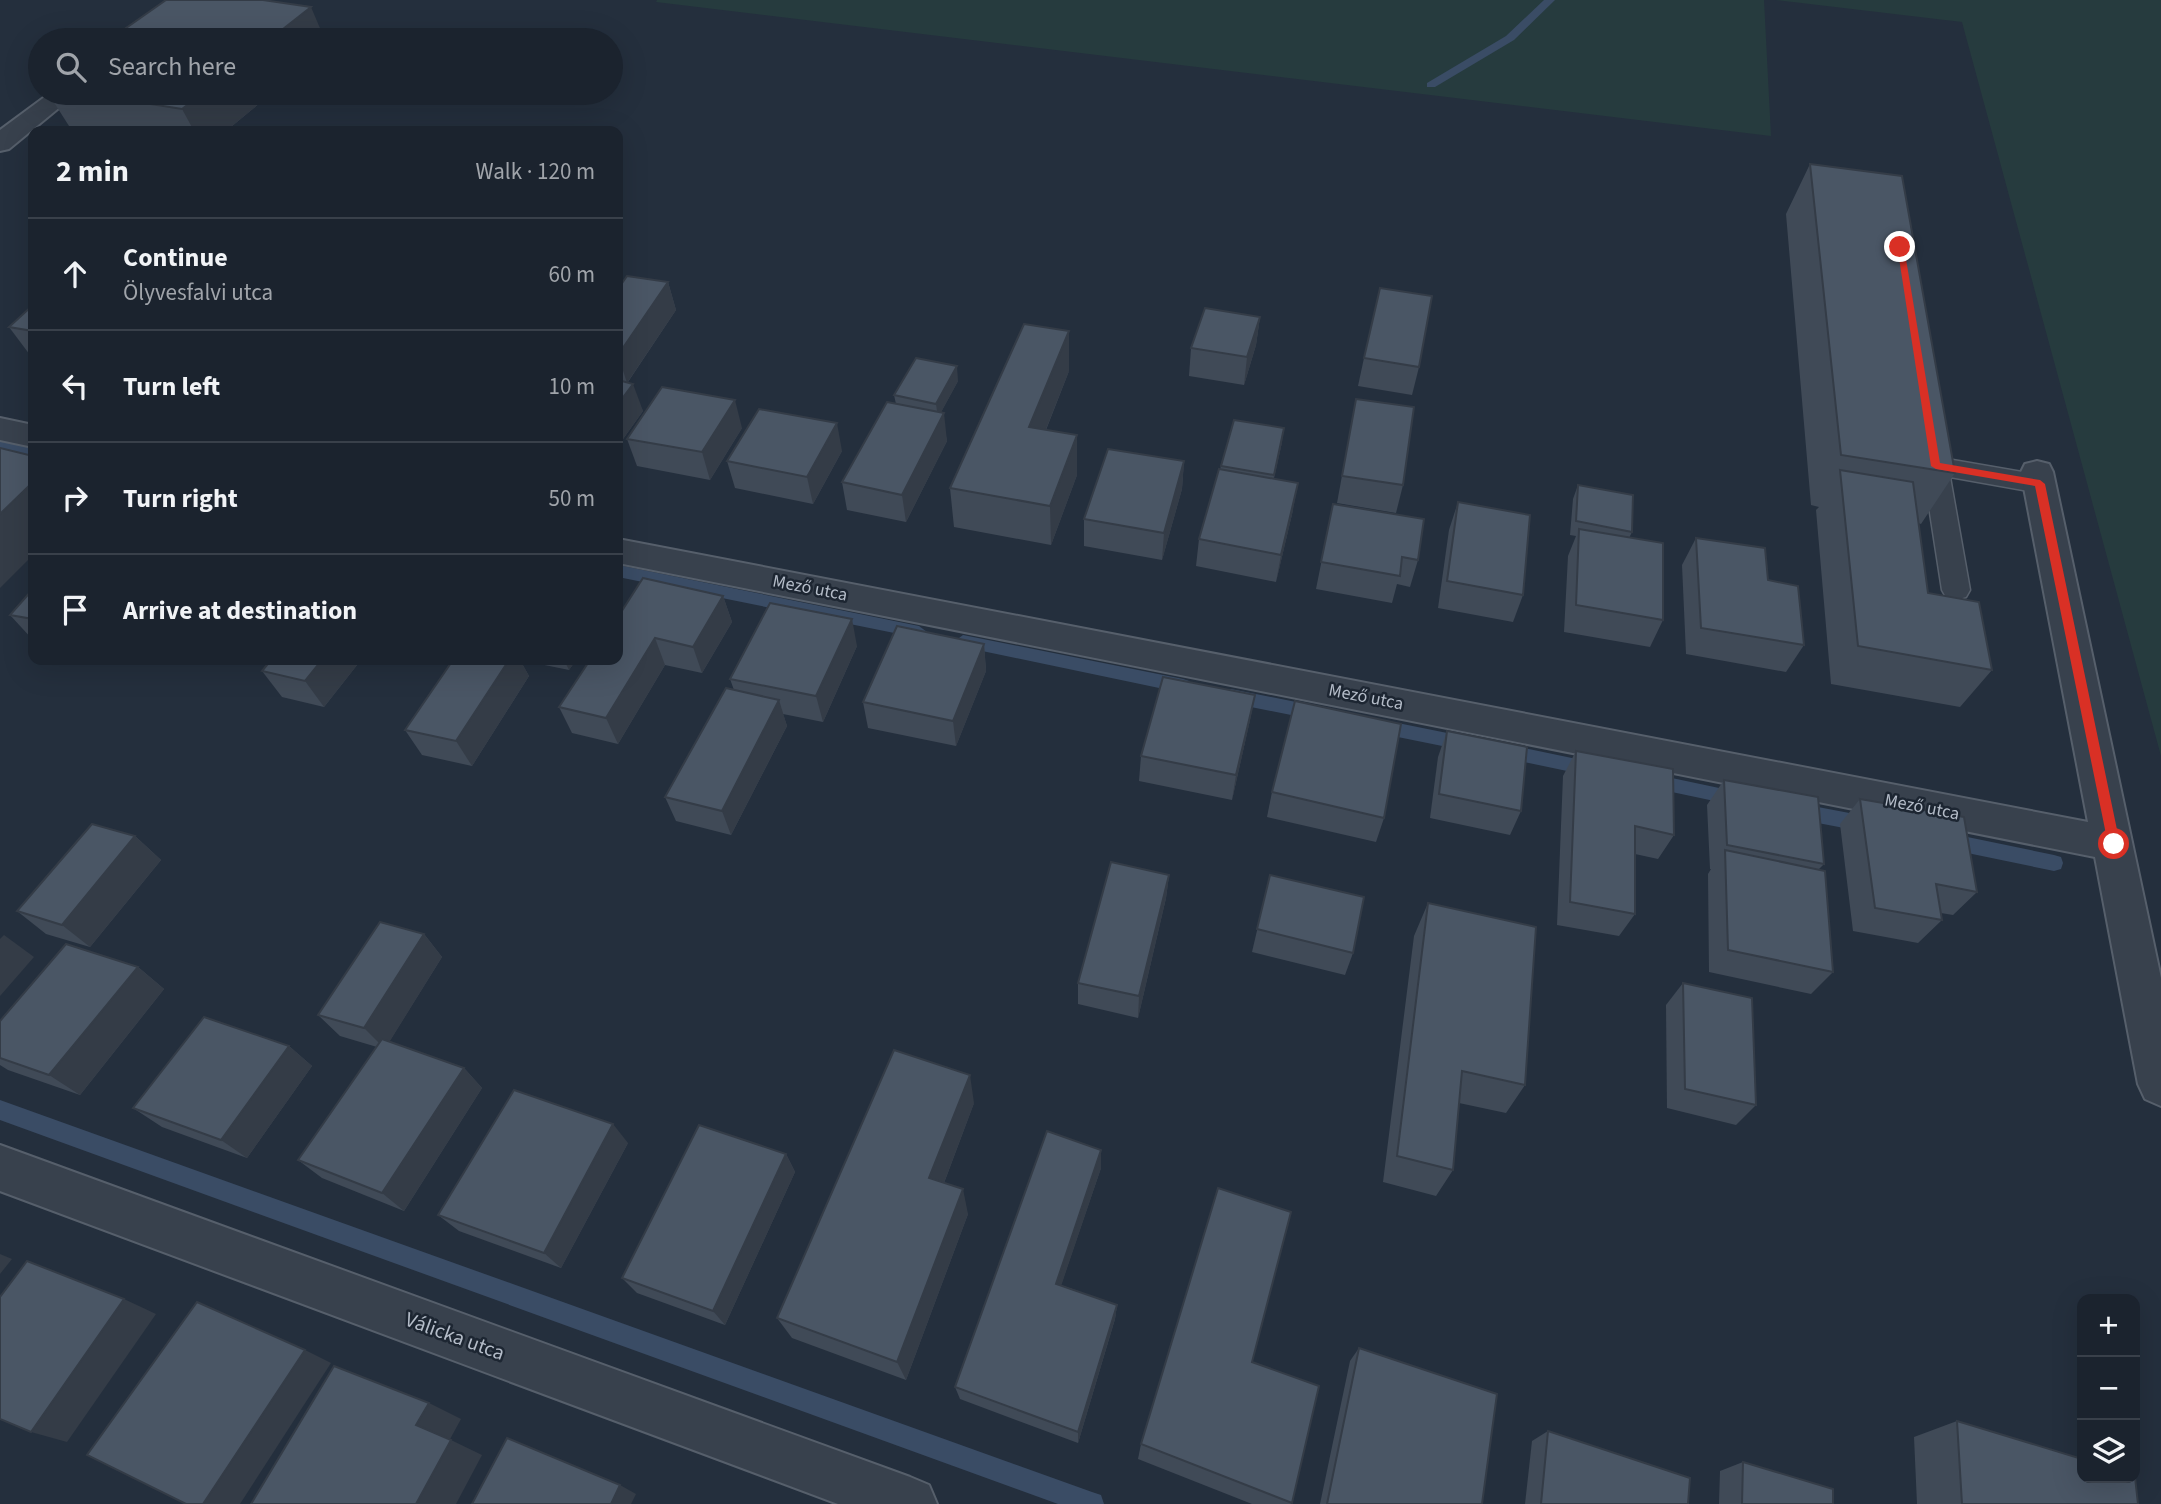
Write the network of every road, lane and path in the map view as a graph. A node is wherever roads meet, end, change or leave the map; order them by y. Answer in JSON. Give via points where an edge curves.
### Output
{"nodes":[{"id":1,"x":49,"y":105,"type":"edge"},
{"id":2,"x":0,"y":143,"type":"edge"},
{"id":3,"x":0,"y":429,"type":"edge"},
{"id":4,"x":28,"y":435,"type":"edge"},
{"id":5,"x":1931,"y":438,"type":"edge"},
{"id":6,"x":1936,"y":466,"type":"junction"},
{"id":7,"x":2038,"y":478,"type":"joint"},
{"id":8,"x":623,"y":552,"type":"edge"},
{"id":9,"x":1956,"y":590,"type":"dead end"},
{"id":10,"x":2114,"y":844,"type":"junction"},
{"id":11,"x":2161,"y":1084,"type":"edge"},
{"id":12,"x":0,"y":1168,"type":"edge"},
{"id":13,"x":909,"y":1504,"type":"edge"}],
"edges":[{"from":1,"to":2,"type":"street"},
{"from":3,"to":4,"type":"street"},
{"from":5,"to":6,"type":"lane"},
{"from":6,"to":7,"type":"lane"},
{"from":6,"to":9,"type":"lane"},
{"from":7,"to":10,"type":"street"},
{"from":8,"to":10,"type":"street","name":"Mező utca"},
{"from":10,"to":11,"type":"street"},
{"from":12,"to":13,"type":"street","name":"Válicka utca"}]}
